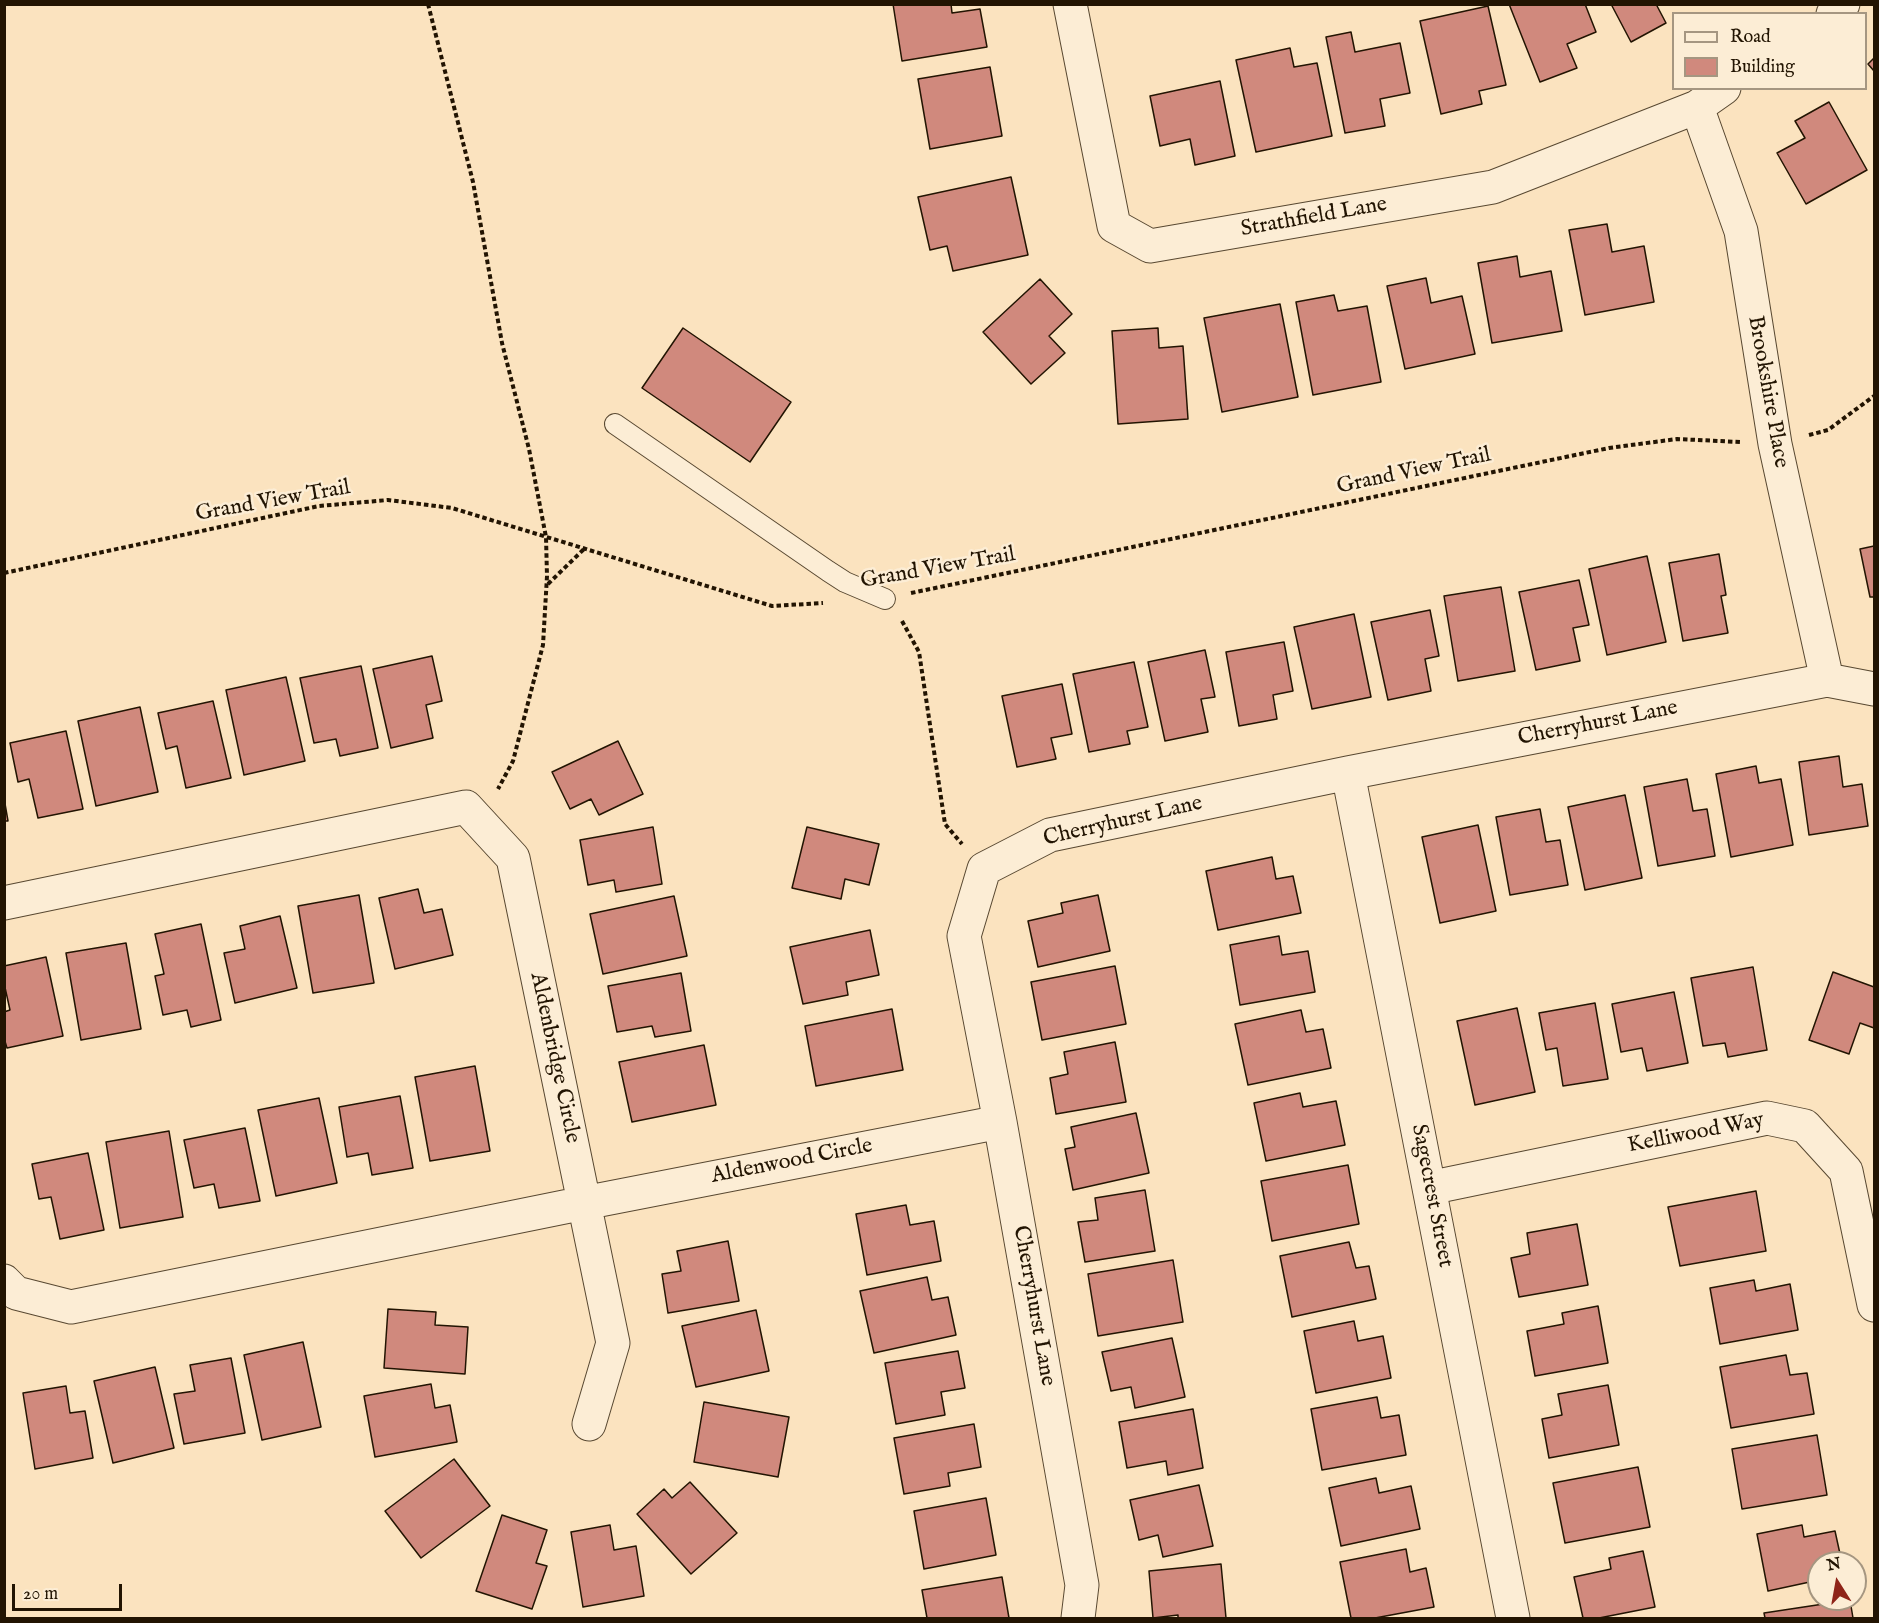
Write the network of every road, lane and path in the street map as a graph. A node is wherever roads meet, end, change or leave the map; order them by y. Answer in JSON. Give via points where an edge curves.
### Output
{"nodes":[{"id":1,"x":428,"y":4,"type":"edge"},
{"id":2,"x":1070,"y":4,"type":"edge"},
{"id":3,"x":1721,"y":90,"type":"edge"},
{"id":4,"x":1697,"y":107,"type":"junction"},
{"id":5,"x":1875,"y":396,"type":"edge"},
{"id":6,"x":615,"y":424,"type":"dead end"},
{"id":7,"x":1775,"y":444,"type":"junction"},
{"id":8,"x":546,"y":537,"type":"junction"},
{"id":9,"x":584,"y":549,"type":"junction"},
{"id":10,"x":4,"y":573,"type":"edge"},
{"id":11,"x":547,"y":585,"type":"junction"},
{"id":12,"x":885,"y":599,"type":"junction"},
{"id":13,"x":829,"y":603,"type":"dead end"},
{"id":14,"x":1827,"y":680,"type":"junction"},
{"id":15,"x":1875,"y":689,"type":"edge"},
{"id":16,"x":1348,"y":773,"type":"junction"},
{"id":17,"x":478,"y":820,"type":"junction"},
{"id":18,"x":984,"y":869,"type":"junction"},
{"id":19,"x":4,"y":903,"type":"edge"},
{"id":20,"x":1000,"y":1122,"type":"junction"},
{"id":21,"x":1429,"y":1188,"type":"junction"},
{"id":22,"x":584,"y":1203,"type":"junction"},
{"id":23,"x":4,"y":1281,"type":"edge"},
{"id":24,"x":1875,"y":1305,"type":"edge"},
{"id":25,"x":589,"y":1424,"type":"dead end"},
{"id":26,"x":1078,"y":1618,"type":"edge"},
{"id":27,"x":1513,"y":1618,"type":"edge"}],
"edges":[{"from":1,"to":8,"type":"path","via":[[473,183],[502,343]]},
{"from":2,"to":4,"type":"street","name":"Strathfield Lane","via":[[1114,226],[1150,246],[1493,187]]},
{"from":3,"to":4,"type":"street","name":"Strathfield Lane"},
{"from":4,"to":7,"type":"street","name":"Brookshire Place","via":[[1741,231]]},
{"from":5,"to":7,"type":"path","name":"Grand View Trail","via":[[1828,430]]},
{"from":6,"to":12,"type":"lane","via":[[828,572]]},
{"from":7,"to":12,"type":"path","name":"Grand View Trail","via":[[1677,439],[1608,448]]},
{"from":7,"to":14,"type":"street","name":"Brookshire Place"},
{"from":8,"to":9,"type":"path","name":"Grand View Trail"},
{"from":8,"to":10,"type":"path","name":"Grand View Trail","via":[[452,508],[388,500],[319,506]]},
{"from":8,"to":11,"type":"path"},
{"from":9,"to":11,"type":"path"},
{"from":9,"to":13,"type":"path","name":"Grand View Trail","via":[[772,606]]},
{"from":11,"to":17,"type":"path","via":[[543,645],[513,761]]},
{"from":12,"to":18,"type":"path","via":[[919,652],[945,824]]},
{"from":14,"to":15,"type":"street","name":"Cherryhurst Lane"},
{"from":14,"to":16,"type":"street","name":"Cherryhurst Lane"},
{"from":16,"to":18,"type":"street","name":"Cherryhurst Lane","via":[[1050,835]]},
{"from":16,"to":21,"type":"street","name":"Sagecrest Street"},
{"from":17,"to":19,"type":"street","name":"Aldenbridge Circle","via":[[466,807]]},
{"from":17,"to":22,"type":"street","name":"Aldenbridge Circle","via":[[513,858]]},
{"from":18,"to":20,"type":"street","name":"Cherryhurst Lane","via":[[964,936]]},
{"from":20,"to":22,"type":"street","name":"Aldenwood Circle"},
{"from":20,"to":26,"type":"street","name":"Cherryhurst Lane","via":[[1082,1585]]},
{"from":21,"to":24,"type":"street","name":"Kelliwood Way","via":[[1767,1118],[1805,1126],[1846,1171]]},
{"from":21,"to":27,"type":"street","name":"Sagecrest Street"},
{"from":22,"to":23,"type":"street","via":[[71,1307],[16,1293]]},
{"from":22,"to":25,"type":"street","name":"Aldenbridge Circle","via":[[613,1343]]}]}
